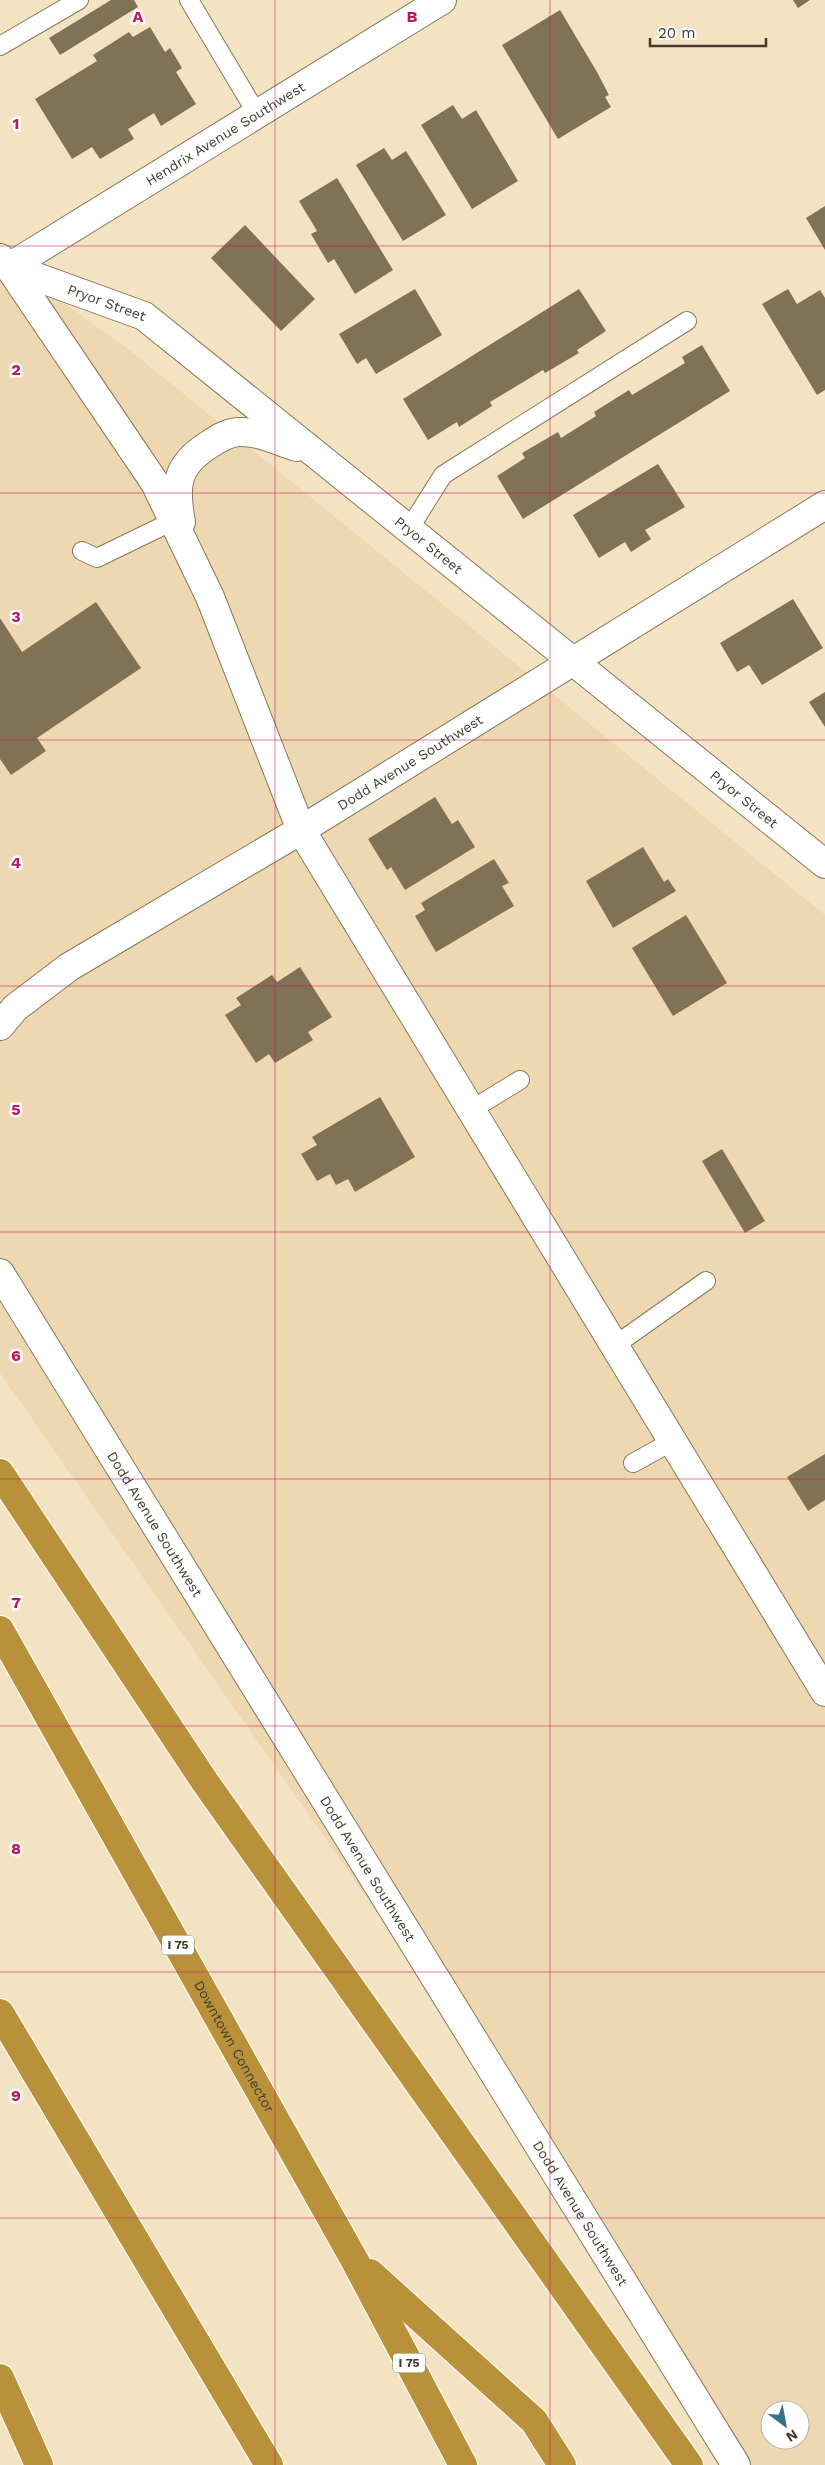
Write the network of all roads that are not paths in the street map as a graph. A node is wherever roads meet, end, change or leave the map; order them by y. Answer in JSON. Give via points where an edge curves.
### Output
{"nodes":[{"id":1,"x":79,"y":0,"type":"edge"},
{"id":2,"x":188,"y":0,"type":"edge"},
{"id":3,"x":442,"y":0,"type":"edge"},
{"id":4,"x":0,"y":46,"type":"edge"},
{"id":5,"x":256,"y":114,"type":"junction"},
{"id":6,"x":5,"y":262,"type":"edge"},
{"id":7,"x":686,"y":321,"type":"dead end"},
{"id":8,"x":315,"y":453,"type":"junction"},
{"id":9,"x":825,"y":505,"type":"edge"},
{"id":10,"x":173,"y":520,"type":"junction"},
{"id":11,"x":409,"y":529,"type":"junction"},
{"id":12,"x":185,"y":545,"type":"junction"},
{"id":13,"x":82,"y":551,"type":"dead end"},
{"id":14,"x":574,"y":661,"type":"junction"},
{"id":15,"x":301,"y":830,"type":"junction"},
{"id":16,"x":825,"y":864,"type":"edge"},
{"id":17,"x":0,"y":1026,"type":"edge"},
{"id":18,"x":520,"y":1080,"type":"dead end"},
{"id":19,"x":471,"y":1110,"type":"junction"},
{"id":20,"x":0,"y":1273,"type":"edge"},
{"id":21,"x":706,"y":1281,"type":"dead end"},
{"id":22,"x":614,"y":1346,"type":"junction"},
{"id":23,"x":671,"y":1442,"type":"junction"},
{"id":24,"x":633,"y":1463,"type":"dead end"},
{"id":25,"x":0,"y":1473,"type":"edge"},
{"id":26,"x":0,"y":1630,"type":"edge"},
{"id":27,"x":825,"y":1692,"type":"edge"},
{"id":28,"x":0,"y":2013,"type":"edge"},
{"id":29,"x":356,"y":2261,"type":"junction"},
{"id":30,"x":0,"y":2378,"type":"edge"},
{"id":31,"x":39,"y":2465,"type":"edge"},
{"id":32,"x":269,"y":2465,"type":"edge"},
{"id":33,"x":463,"y":2465,"type":"edge"},
{"id":34,"x":562,"y":2465,"type":"edge"},
{"id":35,"x":689,"y":2465,"type":"edge"},
{"id":36,"x":736,"y":2465,"type":"edge"}],
"edges":[{"from":1,"to":4,"type":"lane"},
{"from":2,"to":5,"type":"lane"},
{"from":3,"to":5,"type":"main road","name":"Hendrix Avenue Southwest"},
{"from":5,"to":6,"type":"main road","name":"Hendrix Avenue Southwest"},
{"from":6,"to":8,"type":"main road","name":"Pryor Street","via":[[144,316]]},
{"from":6,"to":10,"type":"main road","via":[[154,483]]},
{"from":7,"to":11,"type":"lane","via":[[443,475]]},
{"from":8,"to":11,"type":"main road","name":"Pryor Street"},
{"from":8,"to":12,"type":"main road","via":[[262,434],[238,432],[226,434],[200,450],[180,474],[177,486]]},
{"from":9,"to":14,"type":"main road","name":"Dodd Avenue Southwest"},
{"from":10,"to":12,"type":"main road"},
{"from":10,"to":13,"type":"lane","via":[[97,558]]},
{"from":11,"to":14,"type":"main road","name":"Pryor Street"},
{"from":12,"to":15,"type":"main road","via":[[210,597]]},
{"from":14,"to":15,"type":"main road","name":"Dodd Avenue Southwest"},
{"from":14,"to":16,"type":"main road","name":"Pryor Street"},
{"from":15,"to":17,"type":"main road","name":"Dodd Avenue Southwest","via":[[69,967],[15,1008]]},
{"from":15,"to":19,"type":"main road"},
{"from":18,"to":19,"type":"lane"},
{"from":19,"to":22,"type":"main road"},
{"from":20,"to":36,"type":"main road","name":"Dodd Avenue Southwest"},
{"from":21,"to":22,"type":"lane"},
{"from":22,"to":23,"type":"main road"},
{"from":23,"to":24,"type":"lane"},
{"from":23,"to":27,"type":"main road"},
{"from":25,"to":35,"type":"highway","via":[[211,1790]]},
{"from":26,"to":29,"type":"highway","name":"Downtown Connector","number":"I 75"},
{"from":28,"to":32,"type":"highway"},
{"from":29,"to":33,"type":"highway","name":"Downtown Connector","number":"I 75"},
{"from":29,"to":34,"type":"highway","via":[[534,2421]]},
{"from":30,"to":31,"type":"highway"}]}
